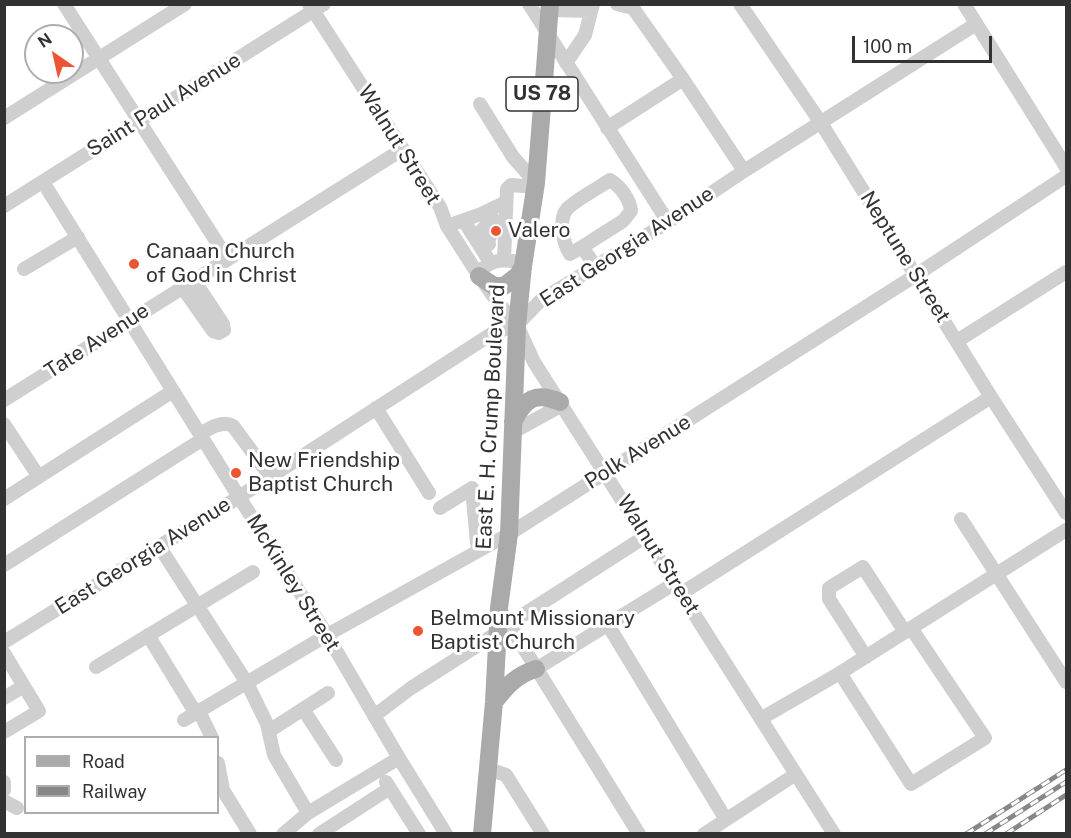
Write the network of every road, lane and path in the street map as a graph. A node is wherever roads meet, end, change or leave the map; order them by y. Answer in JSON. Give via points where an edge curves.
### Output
{"nodes":[{"id":1,"x":64,"y":4,"type":"edge"},
{"id":2,"x":185,"y":4,"type":"edge"},
{"id":3,"x":529,"y":4,"type":"edge"},
{"id":4,"x":617,"y":4,"type":"edge"},
{"id":5,"x":740,"y":4,"type":"edge"},
{"id":6,"x":963,"y":4,"type":"edge"},
{"id":7,"x":315,"y":7,"type":"edge"},
{"id":8,"x":549,"y":7,"type":"edge"},
{"id":9,"x":592,"y":8,"type":"edge"},
{"id":10,"x":976,"y":24,"type":"junction"},
{"id":11,"x":547,"y":32,"type":"junction"},
{"id":12,"x":98,"y":59,"type":"junction"},
{"id":13,"x":566,"y":63,"type":"junction"},
{"id":14,"x":683,"y":79,"type":"junction"},
{"id":15,"x":480,"y":104,"type":"dead end"},
{"id":16,"x":4,"y":118,"type":"edge"},
{"id":17,"x":139,"y":120,"type":"junction"},
{"id":18,"x":821,"y":123,"type":"junction"},
{"id":19,"x":607,"y":128,"type":"junction"},
{"id":20,"x":403,"y":149,"type":"junction"},
{"id":21,"x":1066,"y":166,"type":"edge"},
{"id":22,"x":744,"y":171,"type":"junction"},
{"id":23,"x":1066,"y":176,"type":"edge"},
{"id":24,"x":43,"y":182,"type":"junction"},
{"id":25,"x":535,"y":185,"type":"junction"},
{"id":26,"x":506,"y":202,"type":"junction"},
{"id":27,"x":4,"y":206,"type":"edge"},
{"id":28,"x":464,"y":221,"type":"junction"},
{"id":29,"x":668,"y":222,"type":"junction"},
{"id":30,"x":447,"y":225,"type":"junction"},
{"id":31,"x":496,"y":232,"type":"junction"},
{"id":32,"x":78,"y":237,"type":"junction"},
{"id":33,"x":582,"y":247,"type":"junction"},
{"id":34,"x":227,"y":258,"type":"junction"},
{"id":35,"x":524,"y":264,"type":"junction"},
{"id":36,"x":596,"y":267,"type":"junction"},
{"id":37,"x":488,"y":268,"type":"junction"},
{"id":38,"x":24,"y":269,"type":"dead end"},
{"id":39,"x":1066,"y":272,"type":"edge"},
{"id":40,"x":916,"y":275,"type":"junction"},
{"id":41,"x":188,"y":283,"type":"junction"},
{"id":42,"x":200,"y":300,"type":"dead end"},
{"id":43,"x":130,"y":320,"type":"junction"},
{"id":44,"x":517,"y":325,"type":"junction"},
{"id":45,"x":957,"y":341,"type":"junction"},
{"id":46,"x":173,"y":391,"type":"junction"},
{"id":47,"x":991,"y":397,"type":"junction"},
{"id":48,"x":4,"y":400,"type":"edge"},
{"id":49,"x":561,"y":403,"type":"junction"},
{"id":50,"x":376,"y":408,"type":"junction"},
{"id":51,"x":4,"y":424,"type":"edge"},
{"id":52,"x":513,"y":427,"type":"junction"},
{"id":53,"x":201,"y":436,"type":"junction"},
{"id":54,"x":606,"y":473,"type":"junction"},
{"id":55,"x":270,"y":476,"type":"junction"},
{"id":56,"x":39,"y":477,"type":"junction"},
{"id":57,"x":429,"y":493,"type":"dead end"},
{"id":58,"x":239,"y":497,"type":"junction"},
{"id":59,"x":4,"y":499,"type":"edge"},
{"id":60,"x":440,"y":508,"type":"dead end"},
{"id":61,"x":1066,"y":513,"type":"edge"},
{"id":62,"x":961,"y":519,"type":"dead end"},
{"id":63,"x":1066,"y":530,"type":"edge"},
{"id":64,"x":509,"y":534,"type":"junction"},
{"id":65,"x":646,"y":536,"type":"junction"},
{"id":66,"x":159,"y":546,"type":"junction"},
{"id":67,"x":480,"y":550,"type":"junction"},
{"id":68,"x":4,"y":565,"type":"edge"},
{"id":69,"x":253,"y":572,"type":"dead end"},
{"id":70,"x":997,"y":573,"type":"junction"},
{"id":71,"x":678,"y":588,"type":"junction"},
{"id":72,"x":197,"y":606,"type":"junction"},
{"id":73,"x":608,"y":625,"type":"junction"},
{"id":74,"x":503,"y":628,"type":"junction"},
{"id":75,"x":908,"y":630,"type":"junction"},
{"id":76,"x":148,"y":635,"type":"junction"},
{"id":77,"x":327,"y":635,"type":"junction"},
{"id":78,"x":4,"y":642,"type":"edge"},
{"id":79,"x":866,"y":657,"type":"junction"},
{"id":80,"x":7,"y":663,"type":"edge"},
{"id":81,"x":96,"y":667,"type":"dead end"},
{"id":82,"x":536,"y":669,"type":"junction"},
{"id":83,"x":840,"y":673,"type":"junction"},
{"id":84,"x":1066,"y":682,"type":"edge"},
{"id":85,"x":247,"y":683,"type":"junction"},
{"id":86,"x":24,"y":686,"type":"junction"},
{"id":87,"x":328,"y":693,"type":"dead end"},
{"id":88,"x":4,"y":698,"type":"edge"},
{"id":89,"x":494,"y":702,"type":"junction"},
{"id":90,"x":303,"y":709,"type":"junction"},
{"id":91,"x":199,"y":711,"type":"junction"},
{"id":92,"x":374,"y":716,"type":"junction"},
{"id":93,"x":762,"y":718,"type":"junction"},
{"id":94,"x":184,"y":720,"type":"dead end"},
{"id":95,"x":269,"y":731,"type":"junction"},
{"id":96,"x":4,"y":732,"type":"edge"},
{"id":97,"x":211,"y":736,"type":"edge"},
{"id":98,"x":399,"y":758,"type":"junction"},
{"id":99,"x":336,"y":760,"type":"dead end"},
{"id":100,"x":219,"y":768,"type":"edge"},
{"id":101,"x":488,"y":769,"type":"junction"},
{"id":102,"x":378,"y":770,"type":"junction"},
{"id":103,"x":796,"y":774,"type":"junction"},
{"id":104,"x":4,"y":783,"type":"edge"},
{"id":105,"x":390,"y":788,"type":"junction"},
{"id":106,"x":4,"y":790,"type":"edge"},
{"id":107,"x":4,"y":801,"type":"edge"},
{"id":108,"x":17,"y":808,"type":"dead end"},
{"id":109,"x":308,"y":813,"type":"junction"},
{"id":110,"x":725,"y":818,"type":"junction"},
{"id":111,"x":250,"y":834,"type":"edge"},
{"id":112,"x":283,"y":834,"type":"edge"},
{"id":113,"x":319,"y":834,"type":"edge"},
{"id":114,"x":419,"y":834,"type":"edge"},
{"id":115,"x":446,"y":834,"type":"edge"},
{"id":116,"x":482,"y":834,"type":"edge"},
{"id":117,"x":543,"y":834,"type":"edge"},
{"id":118,"x":639,"y":834,"type":"edge"},
{"id":119,"x":704,"y":834,"type":"edge"},
{"id":120,"x":834,"y":834,"type":"edge"}],
"edges":[{"from":1,"to":12,"type":"street"},
{"from":2,"to":12,"type":"street"},
{"from":3,"to":11,"type":"street"},
{"from":4,"to":14,"type":"street","via":[[633,8]]},
{"from":5,"to":18,"type":"street","name":"Neptune Street"},
{"from":6,"to":10,"type":"street"},
{"from":7,"to":17,"type":"street","name":"Saint Paul Avenue"},
{"from":7,"to":20,"type":"street","name":"Walnut Street"},
{"from":8,"to":9,"type":"street"},
{"from":8,"to":11,"type":"main road","name":"East E. H. Crump Boulevard","number":"US 78"},
{"from":9,"to":13,"type":"street","via":[[585,34]]},
{"from":10,"to":18,"type":"street","name":"East Georgia Avenue"},
{"from":10,"to":21,"type":"street"},
{"from":11,"to":13,"type":"street"},
{"from":11,"to":25,"type":"main road","name":"East E. H. Crump Boulevard","number":"US 78"},
{"from":12,"to":16,"type":"street"},
{"from":12,"to":17,"type":"street"},
{"from":13,"to":19,"type":"street"},
{"from":14,"to":19,"type":"street"},
{"from":14,"to":22,"type":"street"},
{"from":15,"to":25,"type":"street"},
{"from":17,"to":24,"type":"street","name":"Saint Paul Avenue"},
{"from":17,"to":34,"type":"street"},
{"from":18,"to":22,"type":"street","name":"East Georgia Avenue"},
{"from":18,"to":40,"type":"street","name":"Neptune Street"},
{"from":19,"to":29,"type":"street"},
{"from":20,"to":30,"type":"street","name":"Walnut Street"},
{"from":20,"to":34,"type":"street","name":"Tate Avenue"},
{"from":22,"to":29,"type":"street","name":"East Georgia Avenue"},
{"from":23,"to":40,"type":"street","name":"Polk Avenue"},
{"from":24,"to":27,"type":"street","name":"Saint Paul Avenue"},
{"from":24,"to":32,"type":"street","name":"McKinley Street"},
{"from":25,"to":26,"type":"street","via":[[511,186]]},
{"from":25,"to":35,"type":"main road","name":"East E. H. Crump Boulevard","number":"US 78"},
{"from":26,"to":28,"type":"street"},
{"from":26,"to":31,"type":"street"},
{"from":28,"to":30,"type":"street"},
{"from":28,"to":31,"type":"street"},
{"from":29,"to":36,"type":"street","name":"East Georgia Avenue"},
{"from":30,"to":37,"type":"street","name":"Walnut Street"},
{"from":31,"to":37,"type":"street"},
{"from":31,"to":37,"type":"street"},
{"from":32,"to":38,"type":"street"},
{"from":32,"to":43,"type":"street","name":"McKinley Street"},
{"from":33,"to":33,"type":"street","via":[[570,254],[566,246],[563,237],[567,209],[610,180],[618,185],[632,211]]},
{"from":33,"to":36,"type":"street"},
{"from":34,"to":41,"type":"street","name":"Tate Avenue"},
{"from":35,"to":37,"type":"street"},
{"from":35,"to":37,"type":"main road","via":[[504,286],[494,285]]},
{"from":35,"to":44,"type":"main road","name":"East E. H. Crump Boulevard","number":"US 78"},
{"from":36,"to":44,"type":"street","name":"East Georgia Avenue","via":[[541,300]]},
{"from":37,"to":44,"type":"street","name":"Walnut Street","via":[[496,300]]},
{"from":39,"to":45,"type":"street"},
{"from":40,"to":45,"type":"street","name":"Neptune Street"},
{"from":40,"to":54,"type":"street","name":"Polk Avenue"},
{"from":41,"to":42,"type":"street"},
{"from":41,"to":43,"type":"street","name":"Tate Avenue"},
{"from":43,"to":46,"type":"street","name":"McKinley Street"},
{"from":43,"to":48,"type":"street","name":"Tate Avenue"},
{"from":44,"to":49,"type":"street","name":"Walnut Street","via":[[534,362]]},
{"from":44,"to":50,"type":"street","name":"East Georgia Avenue","via":[[493,333]]},
{"from":44,"to":52,"type":"main road","name":"East E. H. Crump Boulevard","number":"US 78"},
{"from":45,"to":47,"type":"street","name":"Neptune Street"},
{"from":46,"to":53,"type":"street","name":"McKinley Street"},
{"from":46,"to":56,"type":"street"},
{"from":47,"to":61,"type":"street","name":"Neptune Street"},
{"from":47,"to":71,"type":"street"},
{"from":49,"to":52,"type":"main road","via":[[547,396],[531,399],[520,409]]},
{"from":49,"to":54,"type":"street","name":"Walnut Street"},
{"from":50,"to":55,"type":"street","name":"East Georgia Avenue"},
{"from":50,"to":57,"type":"street"},
{"from":51,"to":56,"type":"street"},
{"from":52,"to":64,"type":"main road","name":"East E. H. Crump Boulevard","number":"US 78"},
{"from":53,"to":55,"type":"street","via":[[228,423]]},
{"from":53,"to":58,"type":"street","name":"McKinley Street"},
{"from":53,"to":68,"type":"street"},
{"from":54,"to":64,"type":"street","name":"Polk Avenue"},
{"from":54,"to":65,"type":"street","name":"Walnut Street"},
{"from":55,"to":58,"type":"street","name":"East Georgia Avenue"},
{"from":56,"to":59,"type":"street"},
{"from":58,"to":66,"type":"street","name":"East Georgia Avenue"},
{"from":58,"to":77,"type":"street","name":"McKinley Street"},
{"from":60,"to":67,"type":"street","via":[[472,488]]},
{"from":62,"to":70,"type":"street"},
{"from":63,"to":70,"type":"street"},
{"from":64,"to":67,"type":"street","name":"Polk Avenue"},
{"from":64,"to":74,"type":"main road","name":"East E. H. Crump Boulevard","number":"US 78","via":[[499,608]]},
{"from":65,"to":71,"type":"street","name":"Walnut Street"},
{"from":65,"to":74,"type":"street"},
{"from":66,"to":72,"type":"street"},
{"from":66,"to":78,"type":"street","name":"East Georgia Avenue"},
{"from":67,"to":77,"type":"street","name":"Polk Avenue"},
{"from":69,"to":72,"type":"street"},
{"from":70,"to":75,"type":"street"},
{"from":70,"to":84,"type":"street"},
{"from":71,"to":73,"type":"street"},
{"from":71,"to":93,"type":"street","name":"Walnut Street"},
{"from":72,"to":76,"type":"street"},
{"from":72,"to":85,"type":"street"},
{"from":73,"to":82,"type":"street"},
{"from":73,"to":110,"type":"street"},
{"from":74,"to":82,"type":"street"},
{"from":74,"to":89,"type":"main road","name":"East E. H. Crump Boulevard","number":"US 78"},
{"from":74,"to":92,"type":"street"},
{"from":75,"to":79,"type":"street"},
{"from":75,"to":79,"type":"street","via":[[863,567],[828,588],[829,599]]},
{"from":75,"to":83,"type":"street","via":[[985,738],[911,784]]},
{"from":76,"to":81,"type":"street"},
{"from":76,"to":91,"type":"street","via":[[192,707]]},
{"from":77,"to":85,"type":"street","name":"Polk Avenue"},
{"from":77,"to":92,"type":"street","name":"McKinley Street"},
{"from":79,"to":83,"type":"street"},
{"from":80,"to":86,"type":"street"},
{"from":82,"to":89,"type":"main road","via":[[510,681]]},
{"from":82,"to":118,"type":"street"},
{"from":83,"to":93,"type":"street"},
{"from":85,"to":91,"type":"street","name":"Polk Avenue"},
{"from":85,"to":95,"type":"street"},
{"from":86,"to":88,"type":"street"},
{"from":86,"to":96,"type":"street","via":[[39,711]]},
{"from":87,"to":90,"type":"street"},
{"from":89,"to":101,"type":"main road","name":"East E. H. Crump Boulevard","number":"US 78"},
{"from":90,"to":95,"type":"street"},
{"from":90,"to":99,"type":"street"},
{"from":91,"to":94,"type":"street","name":"Polk Avenue"},
{"from":91,"to":97,"type":"street"},
{"from":92,"to":98,"type":"street","name":"McKinley Street"},
{"from":93,"to":103,"type":"street","name":"Walnut Street"},
{"from":95,"to":109,"type":"street","via":[[274,755]]},
{"from":98,"to":102,"type":"street"},
{"from":98,"to":115,"type":"street","name":"McKinley Street"},
{"from":100,"to":111,"type":"street","via":[[223,790]]},
{"from":101,"to":116,"type":"main road","name":"East E. H. Crump Boulevard","number":"US 78"},
{"from":101,"to":117,"type":"street","via":[[506,775]]},
{"from":102,"to":105,"type":"street"},
{"from":102,"to":109,"type":"street"},
{"from":103,"to":110,"type":"street"},
{"from":103,"to":120,"type":"street","name":"Walnut Street"},
{"from":104,"to":106,"type":"street"},
{"from":105,"to":113,"type":"street"},
{"from":105,"to":114,"type":"street"},
{"from":107,"to":108,"type":"street"},
{"from":109,"to":112,"type":"street"},
{"from":110,"to":119,"type":"street"}]}
